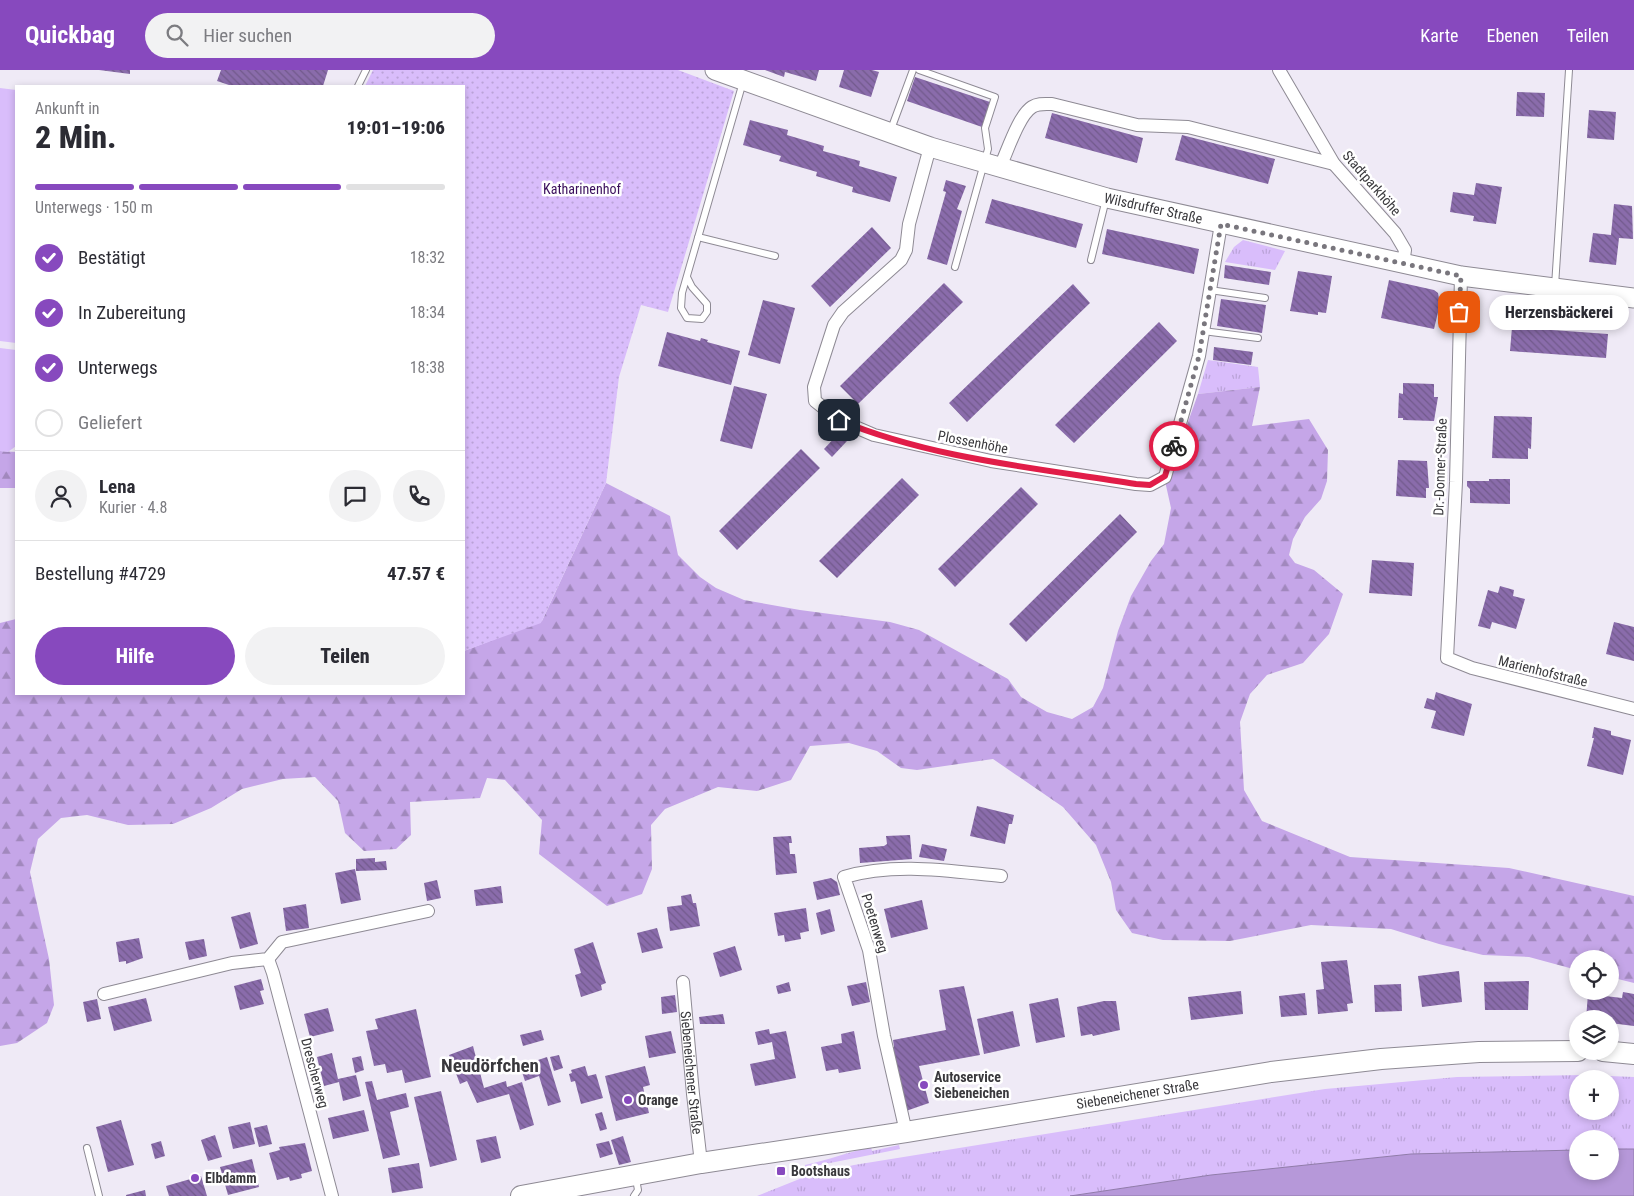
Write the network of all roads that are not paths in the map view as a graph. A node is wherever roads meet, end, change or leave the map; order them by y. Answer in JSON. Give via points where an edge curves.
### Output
{"nodes":[{"id":1,"x":366,"y":70,"type":"edge"},
{"id":2,"x":715,"y":70,"type":"edge"},
{"id":3,"x":913,"y":70,"type":"edge"},
{"id":4,"x":919,"y":70,"type":"edge"},
{"id":5,"x":1279,"y":70,"type":"edge"},
{"id":6,"x":1569,"y":70,"type":"edge"},
{"id":7,"x":746,"y":75,"type":"edge"},
{"id":8,"x":358,"y":85,"type":"edge"},
{"id":9,"x":890,"y":133,"type":"junction"},
{"id":10,"x":930,"y":147,"type":"junction"},
{"id":11,"x":1334,"y":164,"type":"junction"},
{"id":12,"x":992,"y":166,"type":"junction"},
{"id":13,"x":1107,"y":198,"type":"junction"},
{"id":14,"x":1221,"y":224,"type":"junction"},
{"id":15,"x":698,"y":237,"type":"junction"},
{"id":16,"x":775,"y":256,"type":"dead end"},
{"id":17,"x":1091,"y":260,"type":"dead end"},
{"id":18,"x":1403,"y":264,"type":"junction"},
{"id":19,"x":955,"y":267,"type":"dead end"},
{"id":20,"x":1461,"y":276,"type":"junction"},
{"id":21,"x":687,"y":277,"type":"junction"},
{"id":22,"x":1555,"y":287,"type":"junction"},
{"id":23,"x":1210,"y":290,"type":"junction"},
{"id":24,"x":1265,"y":298,"type":"dead end"},
{"id":25,"x":1634,"y":298,"type":"edge"},
{"id":26,"x":1203,"y":331,"type":"junction"},
{"id":27,"x":1258,"y":338,"type":"dead end"},
{"id":28,"x":1446,"y":658,"type":"joint"},
{"id":29,"x":1634,"y":710,"type":"edge"},
{"id":30,"x":1001,"y":876,"type":"dead end"},
{"id":31,"x":428,"y":911,"type":"dead end"},
{"id":32,"x":268,"y":959,"type":"junction"},
{"id":33,"x":683,"y":982,"type":"dead end"},
{"id":34,"x":104,"y":994,"type":"dead end"},
{"id":35,"x":1569,"y":1051,"type":"edge"},
{"id":36,"x":1619,"y":1053,"type":"edge"},
{"id":37,"x":1634,"y":1054,"type":"edge"},
{"id":38,"x":906,"y":1132,"type":"junction"},
{"id":39,"x":86,"y":1148,"type":"dead end"},
{"id":40,"x":701,"y":1163,"type":"junction"},
{"id":41,"x":635,"y":1175,"type":"junction"},
{"id":42,"x":99,"y":1196,"type":"edge"},
{"id":43,"x":332,"y":1196,"type":"edge"},
{"id":44,"x":521,"y":1196,"type":"edge"},
{"id":45,"x":634,"y":1196,"type":"edge"}],
"edges":[{"from":1,"to":8,"type":"lane"},
{"from":2,"to":7,"type":"main road","name":"Wilsdruffer Straße"},
{"from":3,"to":9,"type":"lane"},
{"from":4,"to":12,"type":"lane","via":[[995,97],[984,128]]},
{"from":5,"to":11,"type":"street","name":"Stadtparkhöhe"},
{"from":6,"to":22,"type":"lane"},
{"from":7,"to":9,"type":"main road","name":"Wilsdruffer Straße"},
{"from":7,"to":15,"type":"lane"},
{"from":9,"to":10,"type":"main road","name":"Wilsdruffer Straße"},
{"from":10,"to":12,"type":"main road","name":"Wilsdruffer Straße"},
{"from":10,"to":26,"type":"street","name":"Plossenhöhe","via":[[901,260],[843,312],[834,325],[814,387],[815,401],[839,420],[874,435],[920,447],[1150,485],[1165,476]]},
{"from":11,"to":12,"type":"street","via":[[1188,127],[1137,125],[1042,103],[1029,110]]},
{"from":11,"to":18,"type":"street","name":"Stadtparkhöhe","via":[[1395,232],[1406,250]]},
{"from":12,"to":13,"type":"main road","name":"Wilsdruffer Straße"},
{"from":12,"to":19,"type":"lane"},
{"from":13,"to":14,"type":"main road","name":"Wilsdruffer Straße"},
{"from":13,"to":17,"type":"lane"},
{"from":14,"to":18,"type":"main road","name":"Wilsdruffer Straße"},
{"from":14,"to":23,"type":"street","name":"Plossenhöhe"},
{"from":15,"to":16,"type":"lane"},
{"from":15,"to":21,"type":"lane"},
{"from":18,"to":20,"type":"main road","name":"Wilsdruffer Straße"},
{"from":20,"to":22,"type":"main road","name":"Wilsdruffer Straße"},
{"from":20,"to":28,"type":"street","name":"Dr.-Donner-Straße","via":[[1456,482]]},
{"from":21,"to":21,"type":"lane","via":[[707,304],[702,320],[687,318],[681,308]]},
{"from":22,"to":25,"type":"main road","name":"Wilsdruffer Straße"},
{"from":23,"to":24,"type":"lane"},
{"from":23,"to":26,"type":"street","name":"Plossenhöhe"},
{"from":26,"to":27,"type":"lane"},
{"from":28,"to":29,"type":"street","name":"Marienhofstraße","via":[[1472,668]]},
{"from":30,"to":38,"type":"street","name":"Poetenweg","via":[[930,868],[867,871],[844,877],[870,950],[884,1036]]},
{"from":31,"to":32,"type":"street","via":[[282,942]]},
{"from":32,"to":34,"type":"street","via":[[232,963]]},
{"from":32,"to":43,"type":"street","name":"Drescherweg"},
{"from":33,"to":40,"type":"street","name":"Siebeneichener Straße"},
{"from":35,"to":38,"type":"main road","name":"Siebeneichener Straße","via":[[1470,1053],[1298,1069]]},
{"from":36,"to":37,"type":"main road"},
{"from":38,"to":40,"type":"main road","name":"Siebeneichener Straße"},
{"from":39,"to":42,"type":"lane"},
{"from":40,"to":41,"type":"main road","name":"Siebeneichener Straße"},
{"from":41,"to":44,"type":"main road","name":"Siebeneichener Straße"},
{"from":41,"to":45,"type":"lane","via":[[638,1190]]}]}
